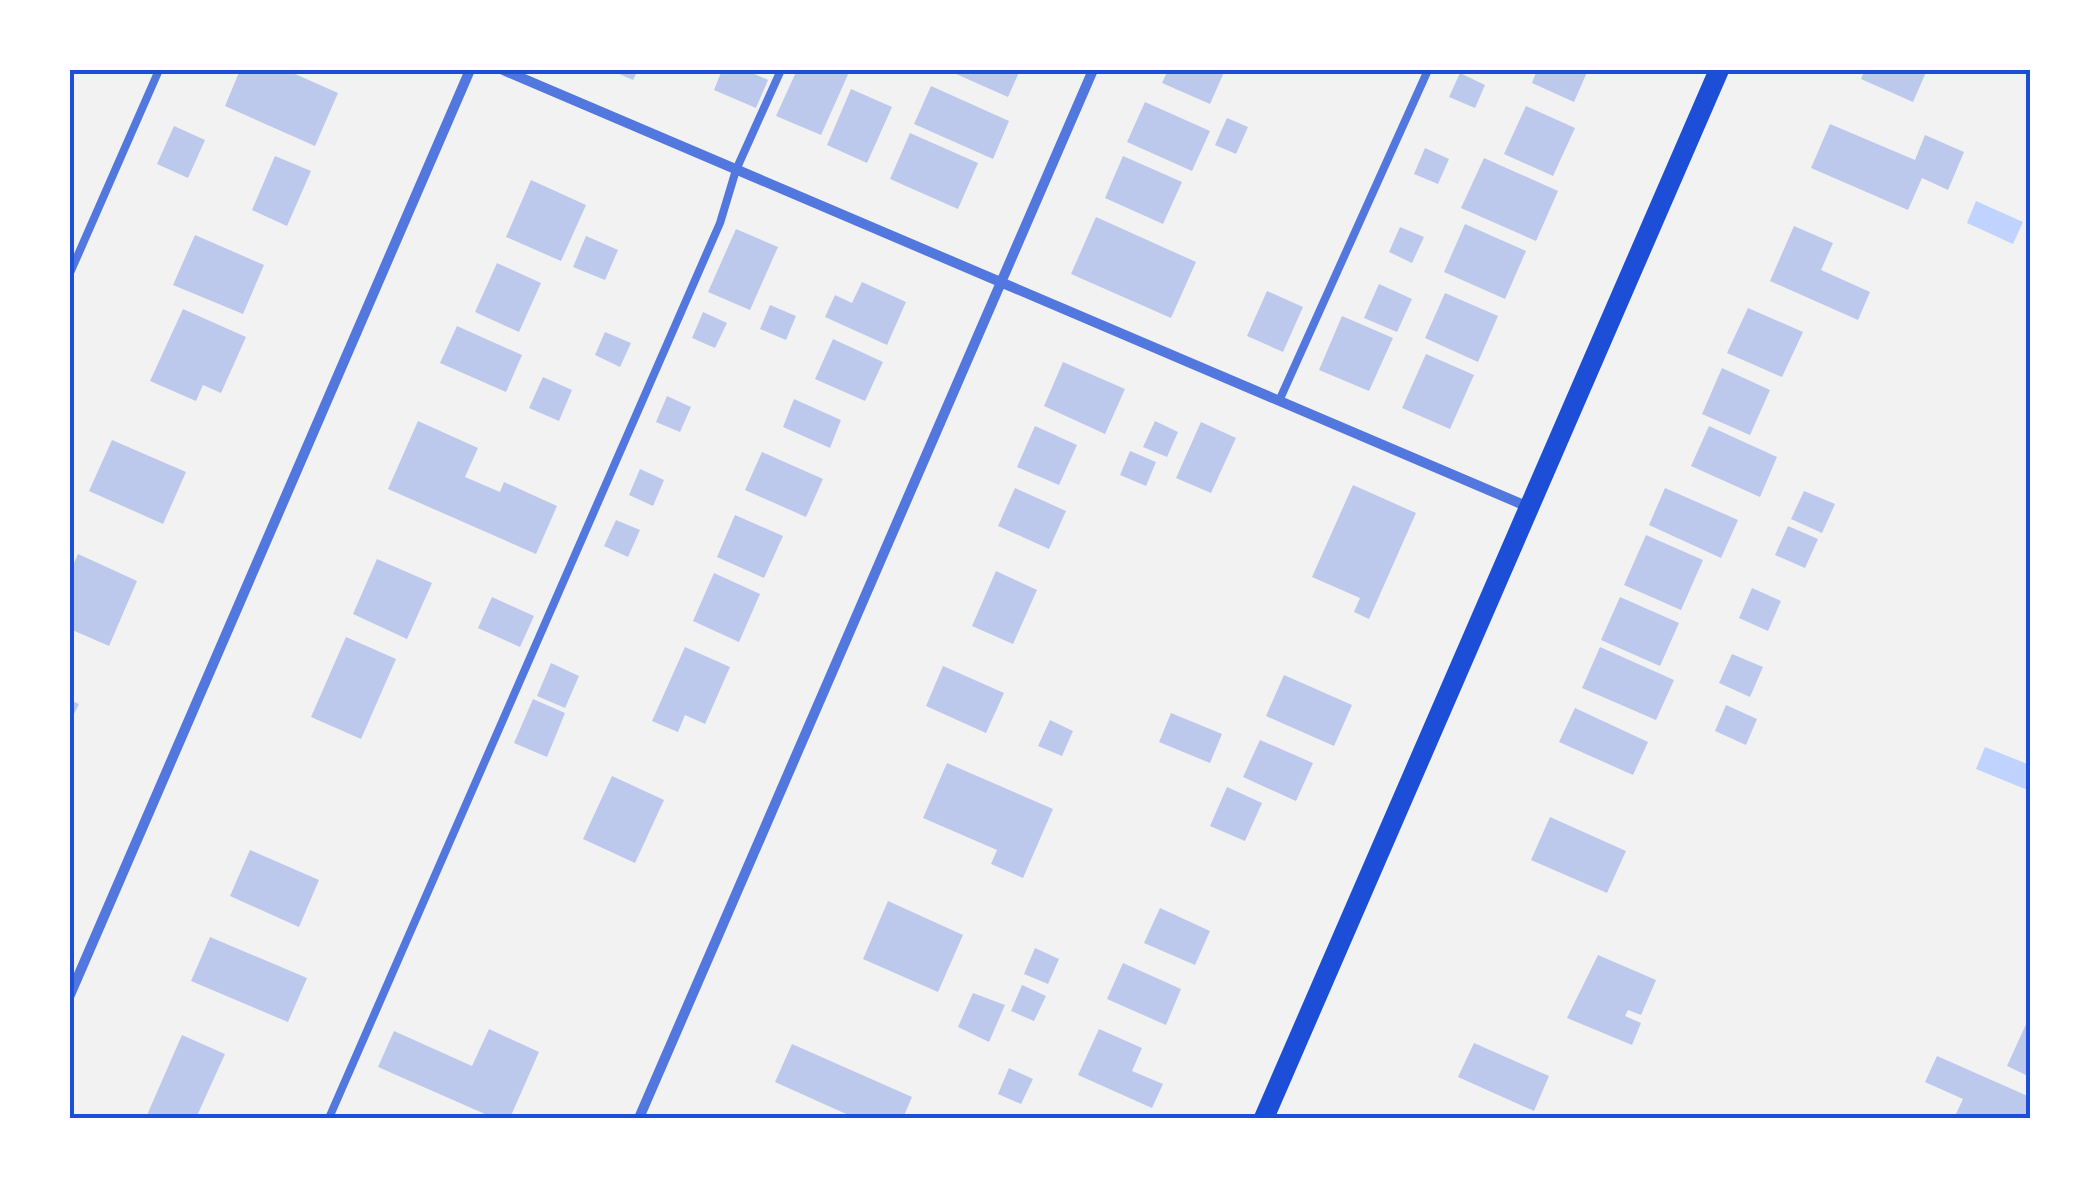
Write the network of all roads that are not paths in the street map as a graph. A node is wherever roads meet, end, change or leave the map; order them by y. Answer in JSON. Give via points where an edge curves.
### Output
{"nodes":[{"id":1,"x":159,"y":70,"type":"edge"},
{"id":2,"x":470,"y":70,"type":"edge"},
{"id":3,"x":503,"y":70,"type":"edge"},
{"id":4,"x":781,"y":70,"type":"edge"},
{"id":5,"x":1092,"y":70,"type":"edge"},
{"id":6,"x":1428,"y":70,"type":"edge"},
{"id":7,"x":1719,"y":70,"type":"edge"},
{"id":8,"x":736,"y":170,"type":"junction"},
{"id":9,"x":70,"y":273,"type":"edge"},
{"id":10,"x":1000,"y":283,"type":"junction"},
{"id":11,"x":1279,"y":401,"type":"junction"},
{"id":12,"x":1526,"y":506,"type":"junction"},
{"id":13,"x":70,"y":994,"type":"edge"},
{"id":14,"x":328,"y":1118,"type":"edge"},
{"id":15,"x":639,"y":1118,"type":"edge"},
{"id":16,"x":1264,"y":1118,"type":"edge"}],
"edges":[{"from":1,"to":9,"type":"lane"},
{"from":2,"to":13,"type":"street"},
{"from":3,"to":8,"type":"street"},
{"from":4,"to":8,"type":"lane"},
{"from":5,"to":10,"type":"street"},
{"from":6,"to":11,"type":"lane"},
{"from":7,"to":12,"type":"main road"},
{"from":8,"to":10,"type":"street"},
{"from":8,"to":14,"type":"lane","via":[[720,222]]},
{"from":10,"to":11,"type":"street"},
{"from":10,"to":15,"type":"street"},
{"from":11,"to":12,"type":"street"},
{"from":12,"to":16,"type":"main road"}]}
